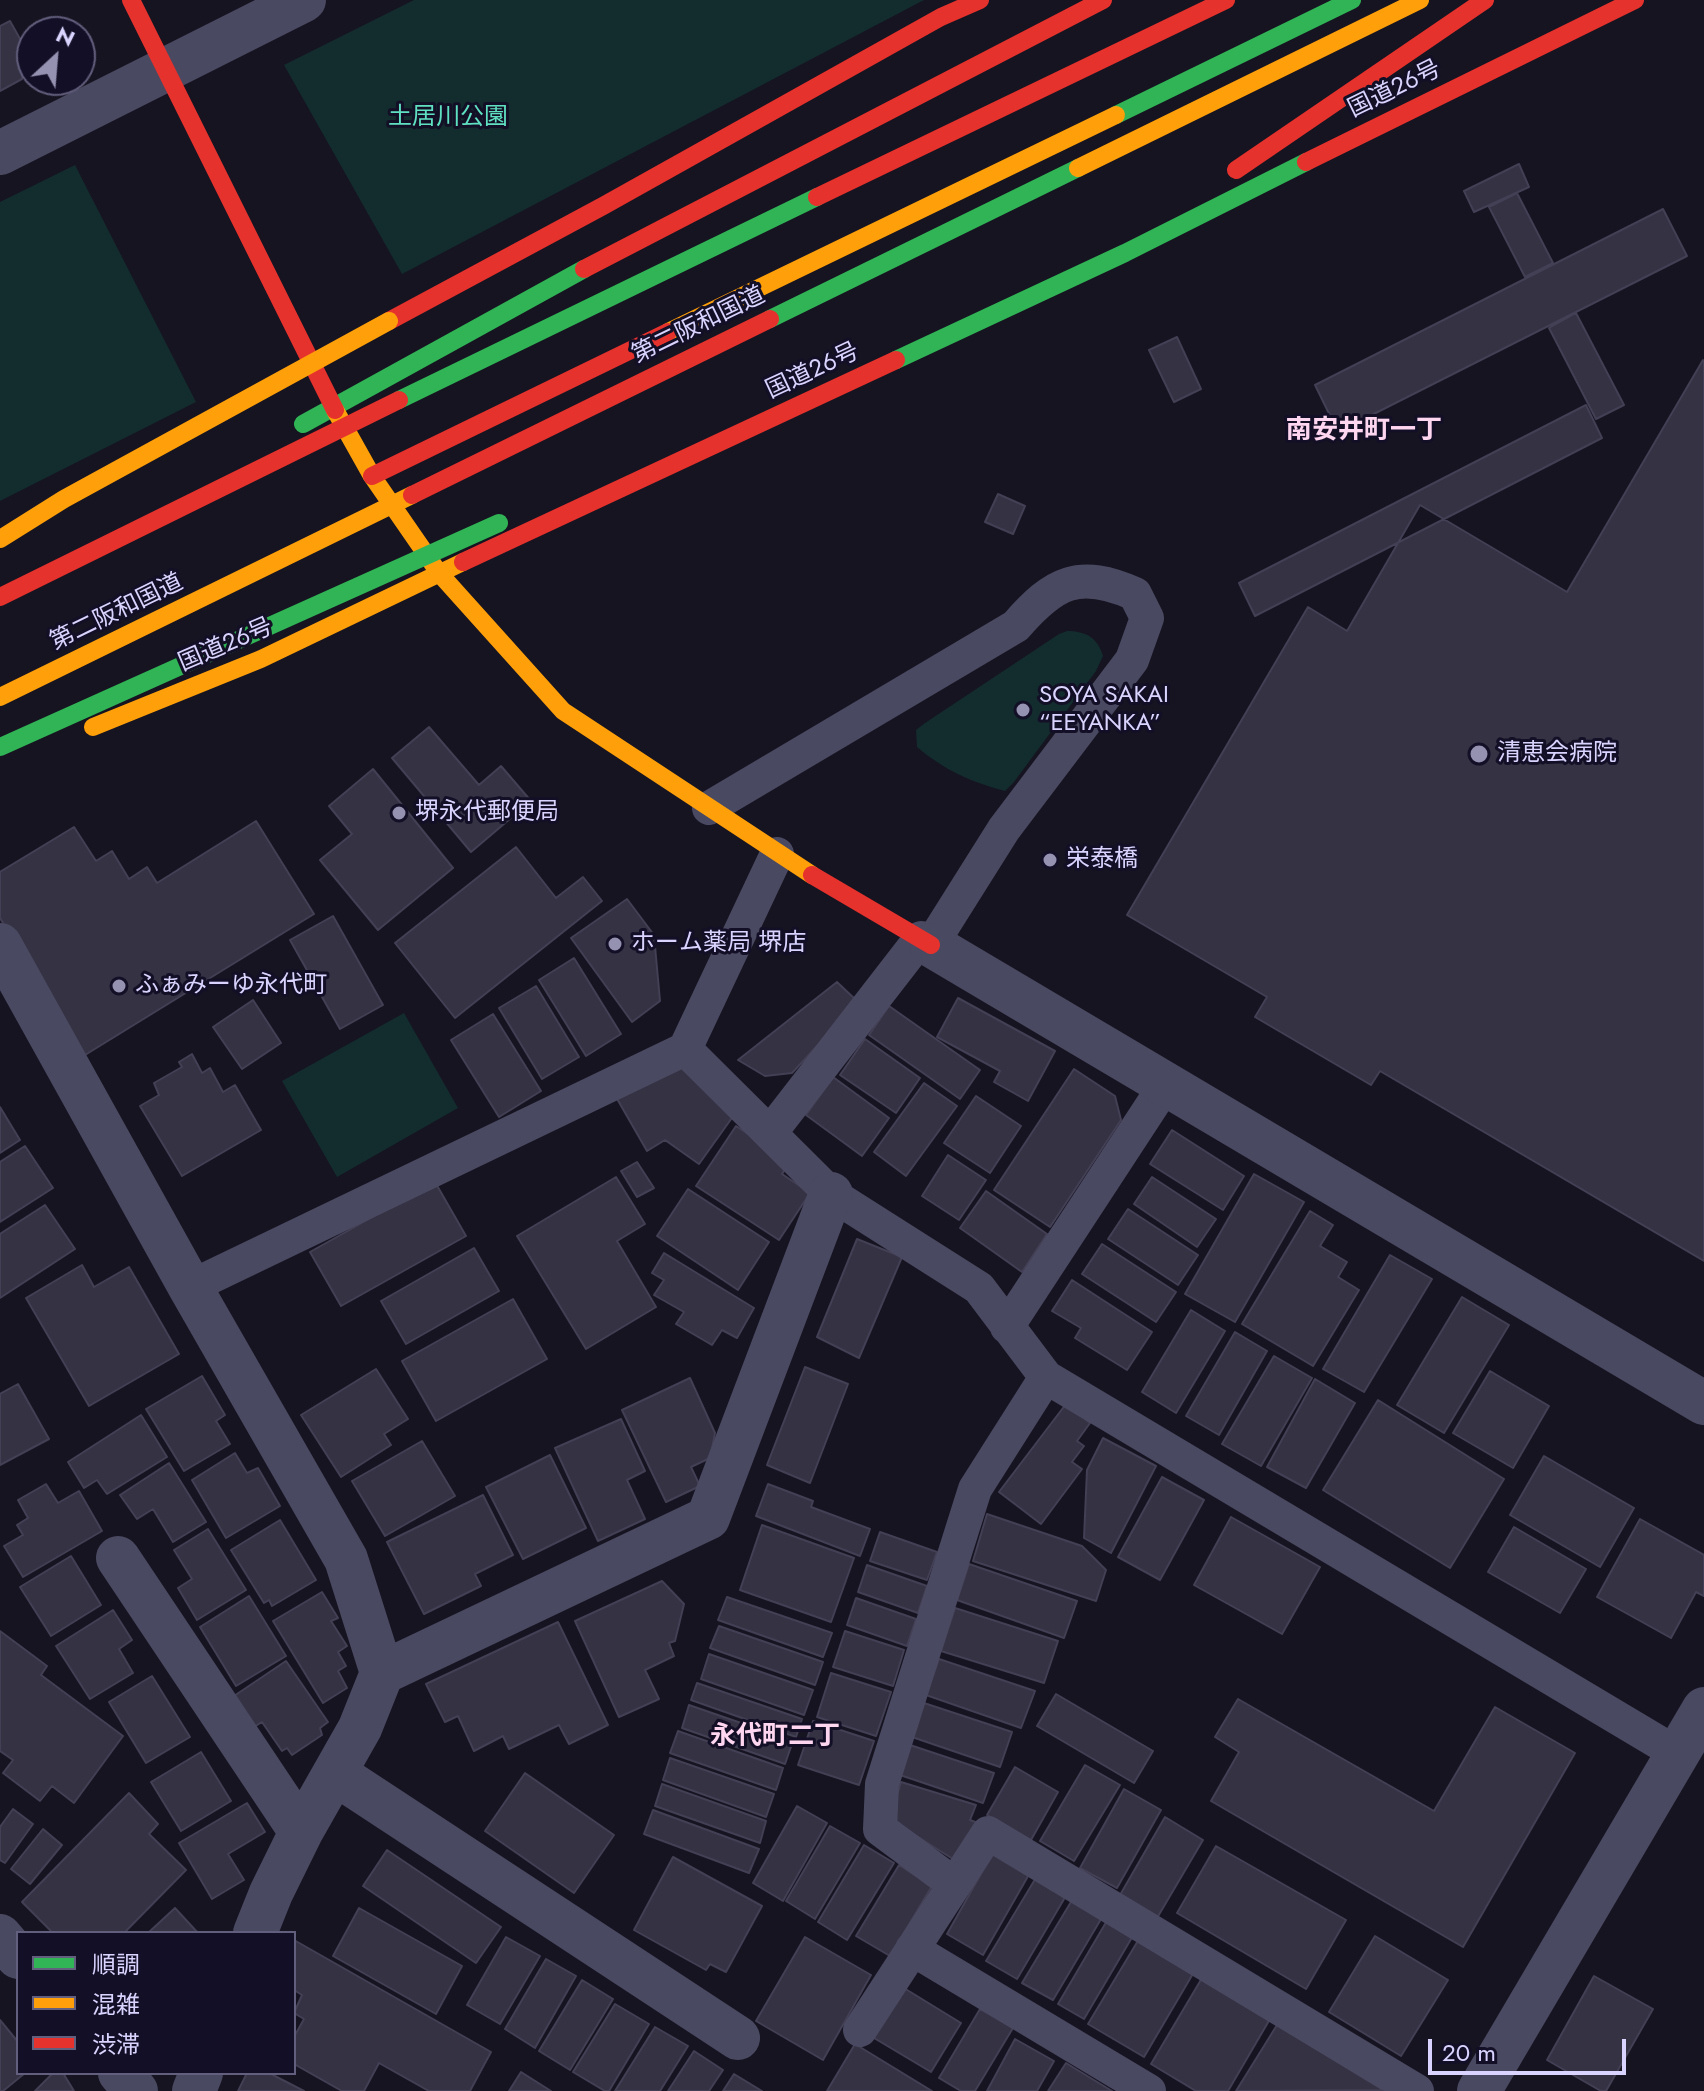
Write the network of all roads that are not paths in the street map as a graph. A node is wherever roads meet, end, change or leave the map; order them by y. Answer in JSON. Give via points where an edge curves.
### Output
{"nodes":[{"id":1,"x":131,"y":0,"type":"edge"},
{"id":2,"x":304,"y":0,"type":"edge"},
{"id":3,"x":980,"y":0,"type":"edge"},
{"id":4,"x":1103,"y":0,"type":"edge"},
{"id":5,"x":1226,"y":0,"type":"edge"},
{"id":6,"x":1352,"y":0,"type":"edge"},
{"id":7,"x":1420,"y":0,"type":"edge"},
{"id":8,"x":1485,"y":0,"type":"edge"},
{"id":9,"x":1635,"y":0,"type":"edge"},
{"id":10,"x":166,"y":70,"type":"junction"},
{"id":11,"x":0,"y":153,"type":"edge"},
{"id":12,"x":1216,"y":182,"type":"dead end"},
{"id":13,"x":1178,"y":206,"type":"dead end"},
{"id":14,"x":334,"y":409,"type":"junction"},
{"id":15,"x":292,"y":429,"type":"dead end"},
{"id":16,"x":372,"y":476,"type":"junction"},
{"id":17,"x":599,"y":478,"type":"dead end"},
{"id":18,"x":513,"y":517,"type":"dead end"},
{"id":19,"x":0,"y":539,"type":"edge"},
{"id":20,"x":439,"y":573,"type":"junction"},
{"id":21,"x":0,"y":597,"type":"edge"},
{"id":22,"x":0,"y":697,"type":"edge"},
{"id":23,"x":0,"y":747,"type":"edge"},
{"id":24,"x":0,"y":765,"type":"edge"},
{"id":25,"x":709,"y":808,"type":"junction"},
{"id":26,"x":777,"y":854,"type":"junction"},
{"id":27,"x":926,"y":942,"type":"junction"},
{"id":28,"x":0,"y":945,"type":"edge"},
{"id":29,"x":685,"y":1049,"type":"junction"},
{"id":30,"x":1166,"y":1084,"type":"junction"},
{"id":31,"x":770,"y":1133,"type":"junction"},
{"id":32,"x":831,"y":1194,"type":"junction"},
{"id":33,"x":190,"y":1287,"type":"junction"},
{"id":34,"x":1007,"y":1327,"type":"junction"},
{"id":35,"x":1046,"y":1377,"type":"junction"},
{"id":36,"x":1704,"y":1403,"type":"edge"},
{"id":37,"x":118,"y":1558,"type":"dead end"},
{"id":38,"x":382,"y":1673,"type":"junction"},
{"id":39,"x":1704,"y":1709,"type":"edge"},
{"id":40,"x":1678,"y":1754,"type":"junction"},
{"id":41,"x":336,"y":1774,"type":"junction"},
{"id":42,"x":301,"y":1832,"type":"junction"},
{"id":43,"x":954,"y":1884,"type":"junction"},
{"id":44,"x":256,"y":1931,"type":"edge"},
{"id":45,"x":0,"y":1936,"type":"edge"},
{"id":46,"x":912,"y":1949,"type":"junction"},
{"id":47,"x":16,"y":1955,"type":"edge"},
{"id":48,"x":860,"y":2030,"type":"dead end"},
{"id":49,"x":738,"y":2038,"type":"dead end"},
{"id":50,"x":122,"y":2075,"type":"edge"},
{"id":51,"x":136,"y":2091,"type":"edge"},
{"id":52,"x":1149,"y":2091,"type":"edge"},
{"id":53,"x":1417,"y":2091,"type":"edge"},
{"id":54,"x":1479,"y":2091,"type":"edge"}],
"edges":[{"from":1,"to":10,"type":"main road"},
{"from":2,"to":10,"type":"street"},
{"from":3,"to":19,"type":"main road","bridge":true,"via":[[64,499]]},
{"from":4,"to":14,"type":"main road","via":[[599,261]]},
{"from":5,"to":21,"type":"main road","bridge":true},
{"from":6,"to":16,"type":"main road"},
{"from":7,"to":22,"type":"main road","name":"第二阪和国道","bridge":true},
{"from":8,"to":12,"type":"main road"},
{"from":9,"to":20,"type":"main road","name":"国道26号","via":[[1125,253]]},
{"from":10,"to":11,"type":"street"},
{"from":10,"to":14,"type":"main road"},
{"from":13,"to":17,"type":"main road","via":[[1103,253]]},
{"from":14,"to":15,"type":"main road"},
{"from":14,"to":16,"type":"main road"},
{"from":16,"to":20,"type":"main road"},
{"from":18,"to":23,"type":"main road","bridge":true},
{"from":20,"to":24,"type":"main road","name":"国道26号","via":[[261,659]]},
{"from":20,"to":25,"type":"main road","via":[[563,711]]},
{"from":25,"to":26,"type":"main road"},
{"from":25,"to":27,"type":"lane","via":[[1016,626],[1038,600],[1071,582],[1109,582],[1135,594],[1147,618],[1132,660]]},
{"from":26,"to":27,"type":"main road"},
{"from":26,"to":29,"type":"lane"},
{"from":27,"to":30,"type":"street"},
{"from":27,"to":31,"type":"lane"},
{"from":28,"to":33,"type":"street"},
{"from":29,"to":31,"type":"lane"},
{"from":29,"to":33,"type":"lane"},
{"from":30,"to":34,"type":"lane"},
{"from":30,"to":36,"type":"street"},
{"from":31,"to":32,"type":"lane"},
{"from":32,"to":34,"type":"lane","via":[[979,1288]]},
{"from":32,"to":38,"type":"street","via":[[708,1518]]},
{"from":33,"to":38,"type":"street","via":[[346,1559]]},
{"from":34,"to":35,"type":"lane"},
{"from":35,"to":40,"type":"lane"},
{"from":35,"to":43,"type":"lane","via":[[975,1489],[882,1784],[880,1829]]},
{"from":37,"to":42,"type":"street"},
{"from":38,"to":41,"type":"street"},
{"from":39,"to":40,"type":"street"},
{"from":40,"to":54,"type":"street"},
{"from":41,"to":42,"type":"street"},
{"from":41,"to":49,"type":"street"},
{"from":42,"to":44,"type":"street"},
{"from":43,"to":46,"type":"lane"},
{"from":43,"to":53,"type":"lane","via":[[988,1833]]},
{"from":45,"to":47,"type":"street"},
{"from":46,"to":48,"type":"lane"},
{"from":46,"to":52,"type":"lane"},
{"from":50,"to":51,"type":"street"}]}
